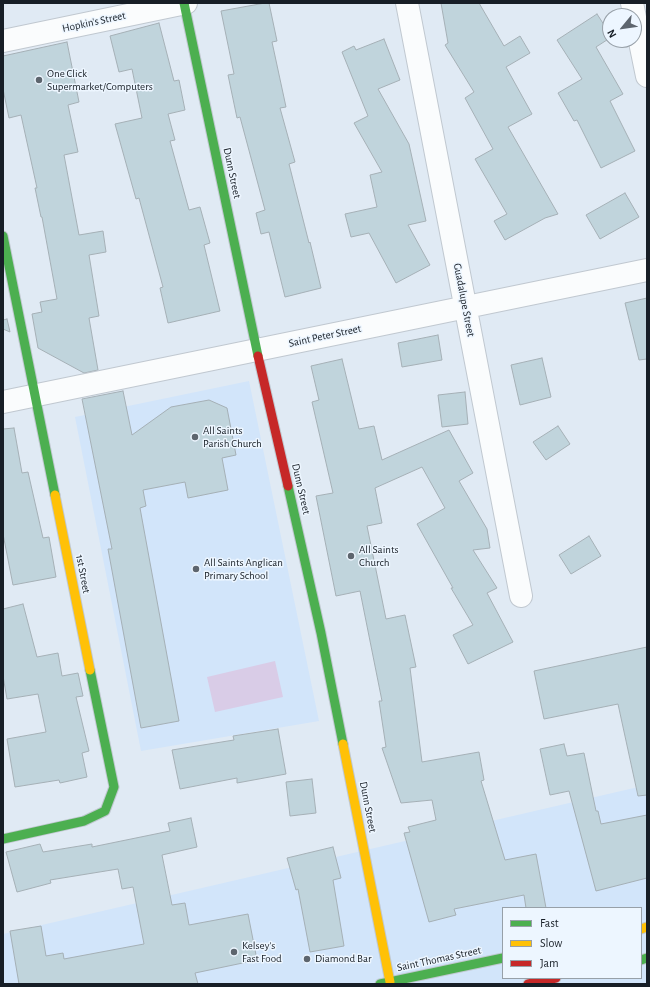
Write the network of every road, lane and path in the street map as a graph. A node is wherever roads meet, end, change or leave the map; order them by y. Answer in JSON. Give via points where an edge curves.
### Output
{"nodes":[{"id":1,"x":184,"y":3,"type":"edge"},
{"id":2,"x":407,"y":3,"type":"edge"},
{"id":3,"x":632,"y":3,"type":"edge"},
{"id":4,"x":3,"y":41,"type":"edge"},
{"id":5,"x":647,"y":76,"type":"edge"},
{"id":6,"x":3,"y":236,"type":"edge"},
{"id":7,"x":647,"y":270,"type":"edge"},
{"id":8,"x":465,"y":307,"type":"junction"},
{"id":9,"x":257,"y":350,"type":"junction"},
{"id":10,"x":35,"y":395,"type":"junction"},
{"id":11,"x":3,"y":402,"type":"edge"},
{"id":12,"x":521,"y":596,"type":"dead end"},
{"id":13,"x":3,"y":839,"type":"edge"},
{"id":14,"x":502,"y":958,"type":"edge"},
{"id":15,"x":551,"y":979,"type":"edge"},
{"id":16,"x":390,"y":982,"type":"junction"},
{"id":17,"x":380,"y":984,"type":"edge"},
{"id":18,"x":528,"y":984,"type":"edge"}],
"edges":[{"from":1,"to":4,"type":"street","name":"Hopkin's Street"},
{"from":1,"to":9,"type":"street","name":"Dunn Street"},
{"from":2,"to":8,"type":"street","name":"Guadalupe Street"},
{"from":3,"to":5,"type":"street"},
{"from":6,"to":10,"type":"street","name":"1st Street"},
{"from":7,"to":8,"type":"street","name":"Saint Peter Street"},
{"from":8,"to":9,"type":"street","name":"Saint Peter Street"},
{"from":8,"to":12,"type":"street","name":"Guadalupe Street"},
{"from":9,"to":10,"type":"street","name":"Saint Peter Street"},
{"from":9,"to":16,"type":"street","name":"Dunn Street","via":[[321,633]]},
{"from":10,"to":11,"type":"street","name":"Saint Peter Street"},
{"from":10,"to":13,"type":"street","name":"1st Street","via":[[114,788],[105,812],[84,822]]},
{"from":14,"to":16,"type":"street","name":"Saint Thomas Street"},
{"from":15,"to":18,"type":"street"},
{"from":16,"to":17,"type":"street","name":"Saint Thomas Street"}]}
